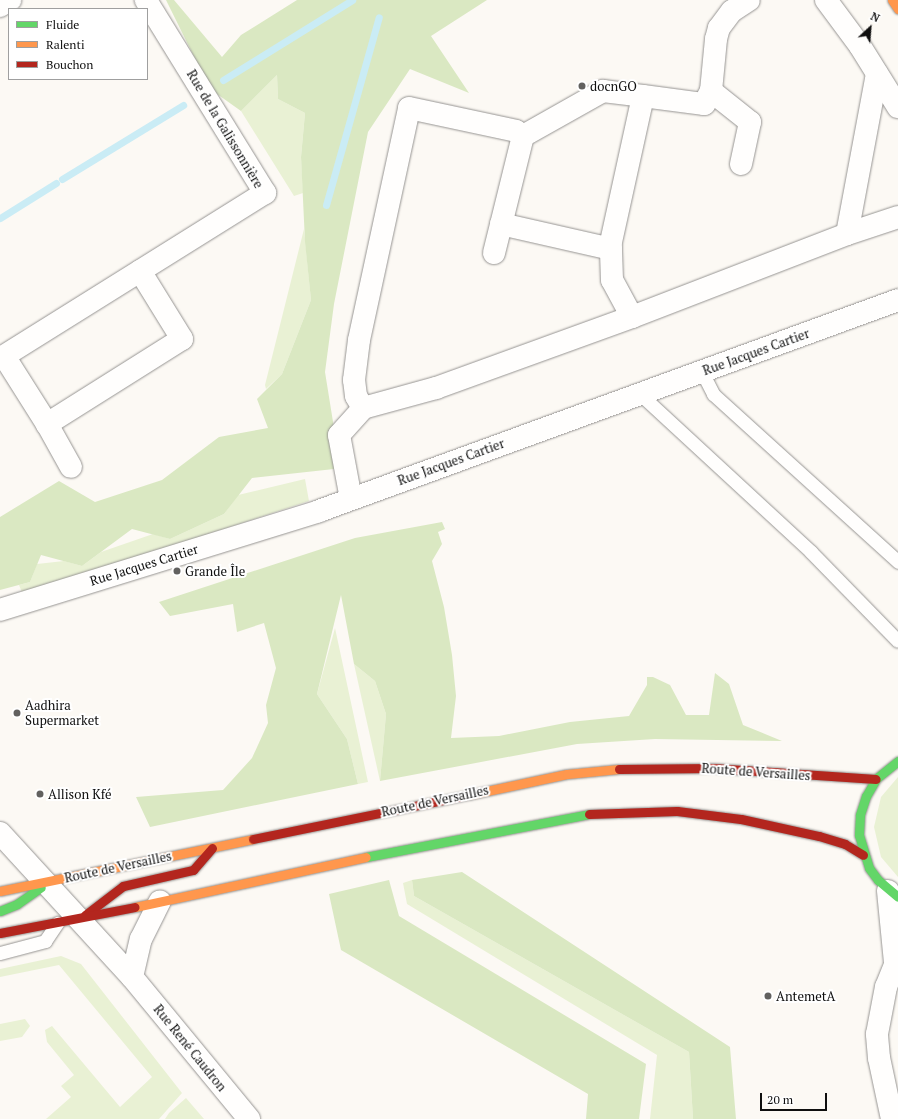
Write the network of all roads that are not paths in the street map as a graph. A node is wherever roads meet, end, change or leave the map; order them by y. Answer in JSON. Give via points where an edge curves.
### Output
{"nodes":[{"id":1,"x":10,"y":0,"type":"edge"},
{"id":2,"x":146,"y":0,"type":"edge"},
{"id":3,"x":749,"y":0,"type":"edge"},
{"id":4,"x":826,"y":0,"type":"edge"},
{"id":5,"x":892,"y":0,"type":"edge"},
{"id":6,"x":0,"y":6,"type":"edge"},
{"id":7,"x":898,"y":9,"type":"edge"},
{"id":8,"x":877,"y":74,"type":"junction"},
{"id":9,"x":711,"y":91,"type":"junction"},
{"id":10,"x":643,"y":96,"type":"junction"},
{"id":11,"x":898,"y":107,"type":"edge"},
{"id":12,"x":523,"y":136,"type":"junction"},
{"id":13,"x":741,"y":164,"type":"dead end"},
{"id":14,"x":898,"y":217,"type":"edge"},
{"id":15,"x":501,"y":224,"type":"junction"},
{"id":16,"x":847,"y":234,"type":"junction"},
{"id":17,"x":611,"y":249,"type":"junction"},
{"id":18,"x":494,"y":253,"type":"dead end"},
{"id":19,"x":140,"y":271,"type":"junction"},
{"id":20,"x":898,"y":300,"type":"edge"},
{"id":21,"x":632,"y":317,"type":"junction"},
{"id":22,"x":2,"y":353,"type":"edge"},
{"id":23,"x":702,"y":372,"type":"junction"},
{"id":24,"x":640,"y":394,"type":"junction"},
{"id":25,"x":363,"y":408,"type":"junction"},
{"id":26,"x":47,"y":424,"type":"junction"},
{"id":27,"x":71,"y":467,"type":"dead end"},
{"id":28,"x":351,"y":499,"type":"junction"},
{"id":29,"x":898,"y":562,"type":"edge"},
{"id":30,"x":0,"y":610,"type":"edge"},
{"id":31,"x":898,"y":641,"type":"edge"},
{"id":32,"x":898,"y":761,"type":"edge"},
{"id":33,"x":876,"y":779,"type":"junction"},
{"id":34,"x":0,"y":833,"type":"edge"},
{"id":35,"x":212,"y":848,"type":"junction"},
{"id":36,"x":863,"y":855,"type":"junction"},
{"id":37,"x":47,"y":882,"type":"junction"},
{"id":38,"x":0,"y":891,"type":"edge"},
{"id":39,"x":893,"y":894,"type":"edge"},
{"id":40,"x":160,"y":901,"type":"junction"},
{"id":41,"x":0,"y":911,"type":"edge"},
{"id":42,"x":80,"y":919,"type":"junction"},
{"id":43,"x":57,"y":923,"type":"junction"},
{"id":44,"x":0,"y":934,"type":"edge"},
{"id":45,"x":0,"y":953,"type":"edge"},
{"id":46,"x":896,"y":960,"type":"edge"},
{"id":47,"x":132,"y":977,"type":"junction"},
{"id":48,"x":249,"y":1119,"type":"edge"},
{"id":49,"x":892,"y":1119,"type":"edge"}],
"edges":[{"from":1,"to":6,"type":"street"},
{"from":2,"to":19,"type":"street","name":"Rue de la Galissonnière","via":[[265,193]]},
{"from":3,"to":9,"type":"street","via":[[732,11],[719,28]]},
{"from":4,"to":8,"type":"street"},
{"from":5,"to":7,"type":"main road"},
{"from":8,"to":11,"type":"street"},
{"from":8,"to":16,"type":"street"},
{"from":9,"to":10,"type":"street","via":[[704,104]]},
{"from":9,"to":13,"type":"street","via":[[750,122]]},
{"from":10,"to":12,"type":"street","via":[[603,91]]},
{"from":10,"to":17,"type":"street"},
{"from":12,"to":15,"type":"street"},
{"from":12,"to":25,"type":"street","via":[[516,131],[409,108],[359,340],[354,380],[356,396]]},
{"from":14,"to":16,"type":"street"},
{"from":15,"to":17,"type":"street"},
{"from":15,"to":18,"type":"street"},
{"from":16,"to":21,"type":"street"},
{"from":17,"to":21,"type":"street","via":[[612,280]]},
{"from":19,"to":22,"type":"street","name":"Rue de la Galissonnière"},
{"from":19,"to":26,"type":"street","via":[[182,339]]},
{"from":20,"to":23,"type":"street","name":"Rue Jacques Cartier"},
{"from":21,"to":25,"type":"street","via":[[436,388]]},
{"from":22,"to":26,"type":"street","name":"Rue de la Galissonnière"},
{"from":23,"to":24,"type":"street","name":"Rue Jacques Cartier"},
{"from":23,"to":29,"type":"lane","via":[[713,394]]},
{"from":24,"to":28,"type":"street","name":"Rue Jacques Cartier"},
{"from":24,"to":31,"type":"lane","via":[[811,552]]},
{"from":25,"to":28,"type":"street","via":[[339,435]]},
{"from":26,"to":27,"type":"street","name":"Rue de la Galissonnière"},
{"from":28,"to":30,"type":"street","name":"Rue Jacques Cartier"},
{"from":32,"to":33,"type":"main road"},
{"from":33,"to":35,"type":"main road","name":"Route de Versailles","via":[[713,768],[609,770],[503,786]]},
{"from":33,"to":36,"type":"main road","via":[[866,796],[860,815],[859,835]]},
{"from":34,"to":37,"type":"street","name":"Rue René Caudron"},
{"from":35,"to":37,"type":"main road","name":"Route de Versailles"},
{"from":35,"to":42,"type":"main road","via":[[193,870],[123,886]]},
{"from":36,"to":39,"type":"main road","via":[[869,868]]},
{"from":36,"to":40,"type":"main road","via":[[845,844],[819,836],[741,819],[677,811],[579,814]]},
{"from":37,"to":38,"type":"main road","name":"Route de Versailles"},
{"from":37,"to":41,"type":"main road","via":[[17,904]]},
{"from":37,"to":42,"type":"street","name":"Rue René Caudron"},
{"from":39,"to":46,"type":"street"},
{"from":40,"to":42,"type":"main road"},
{"from":40,"to":47,"type":"street","via":[[141,940]]},
{"from":42,"to":43,"type":"main road"},
{"from":42,"to":47,"type":"street","name":"Rue René Caudron"},
{"from":43,"to":44,"type":"main road"},
{"from":43,"to":45,"type":"lane","via":[[45,941]]},
{"from":46,"to":49,"type":"street","via":[[880,1009],[877,1034],[879,1058]]},
{"from":47,"to":48,"type":"street","name":"Rue René Caudron"}]}
